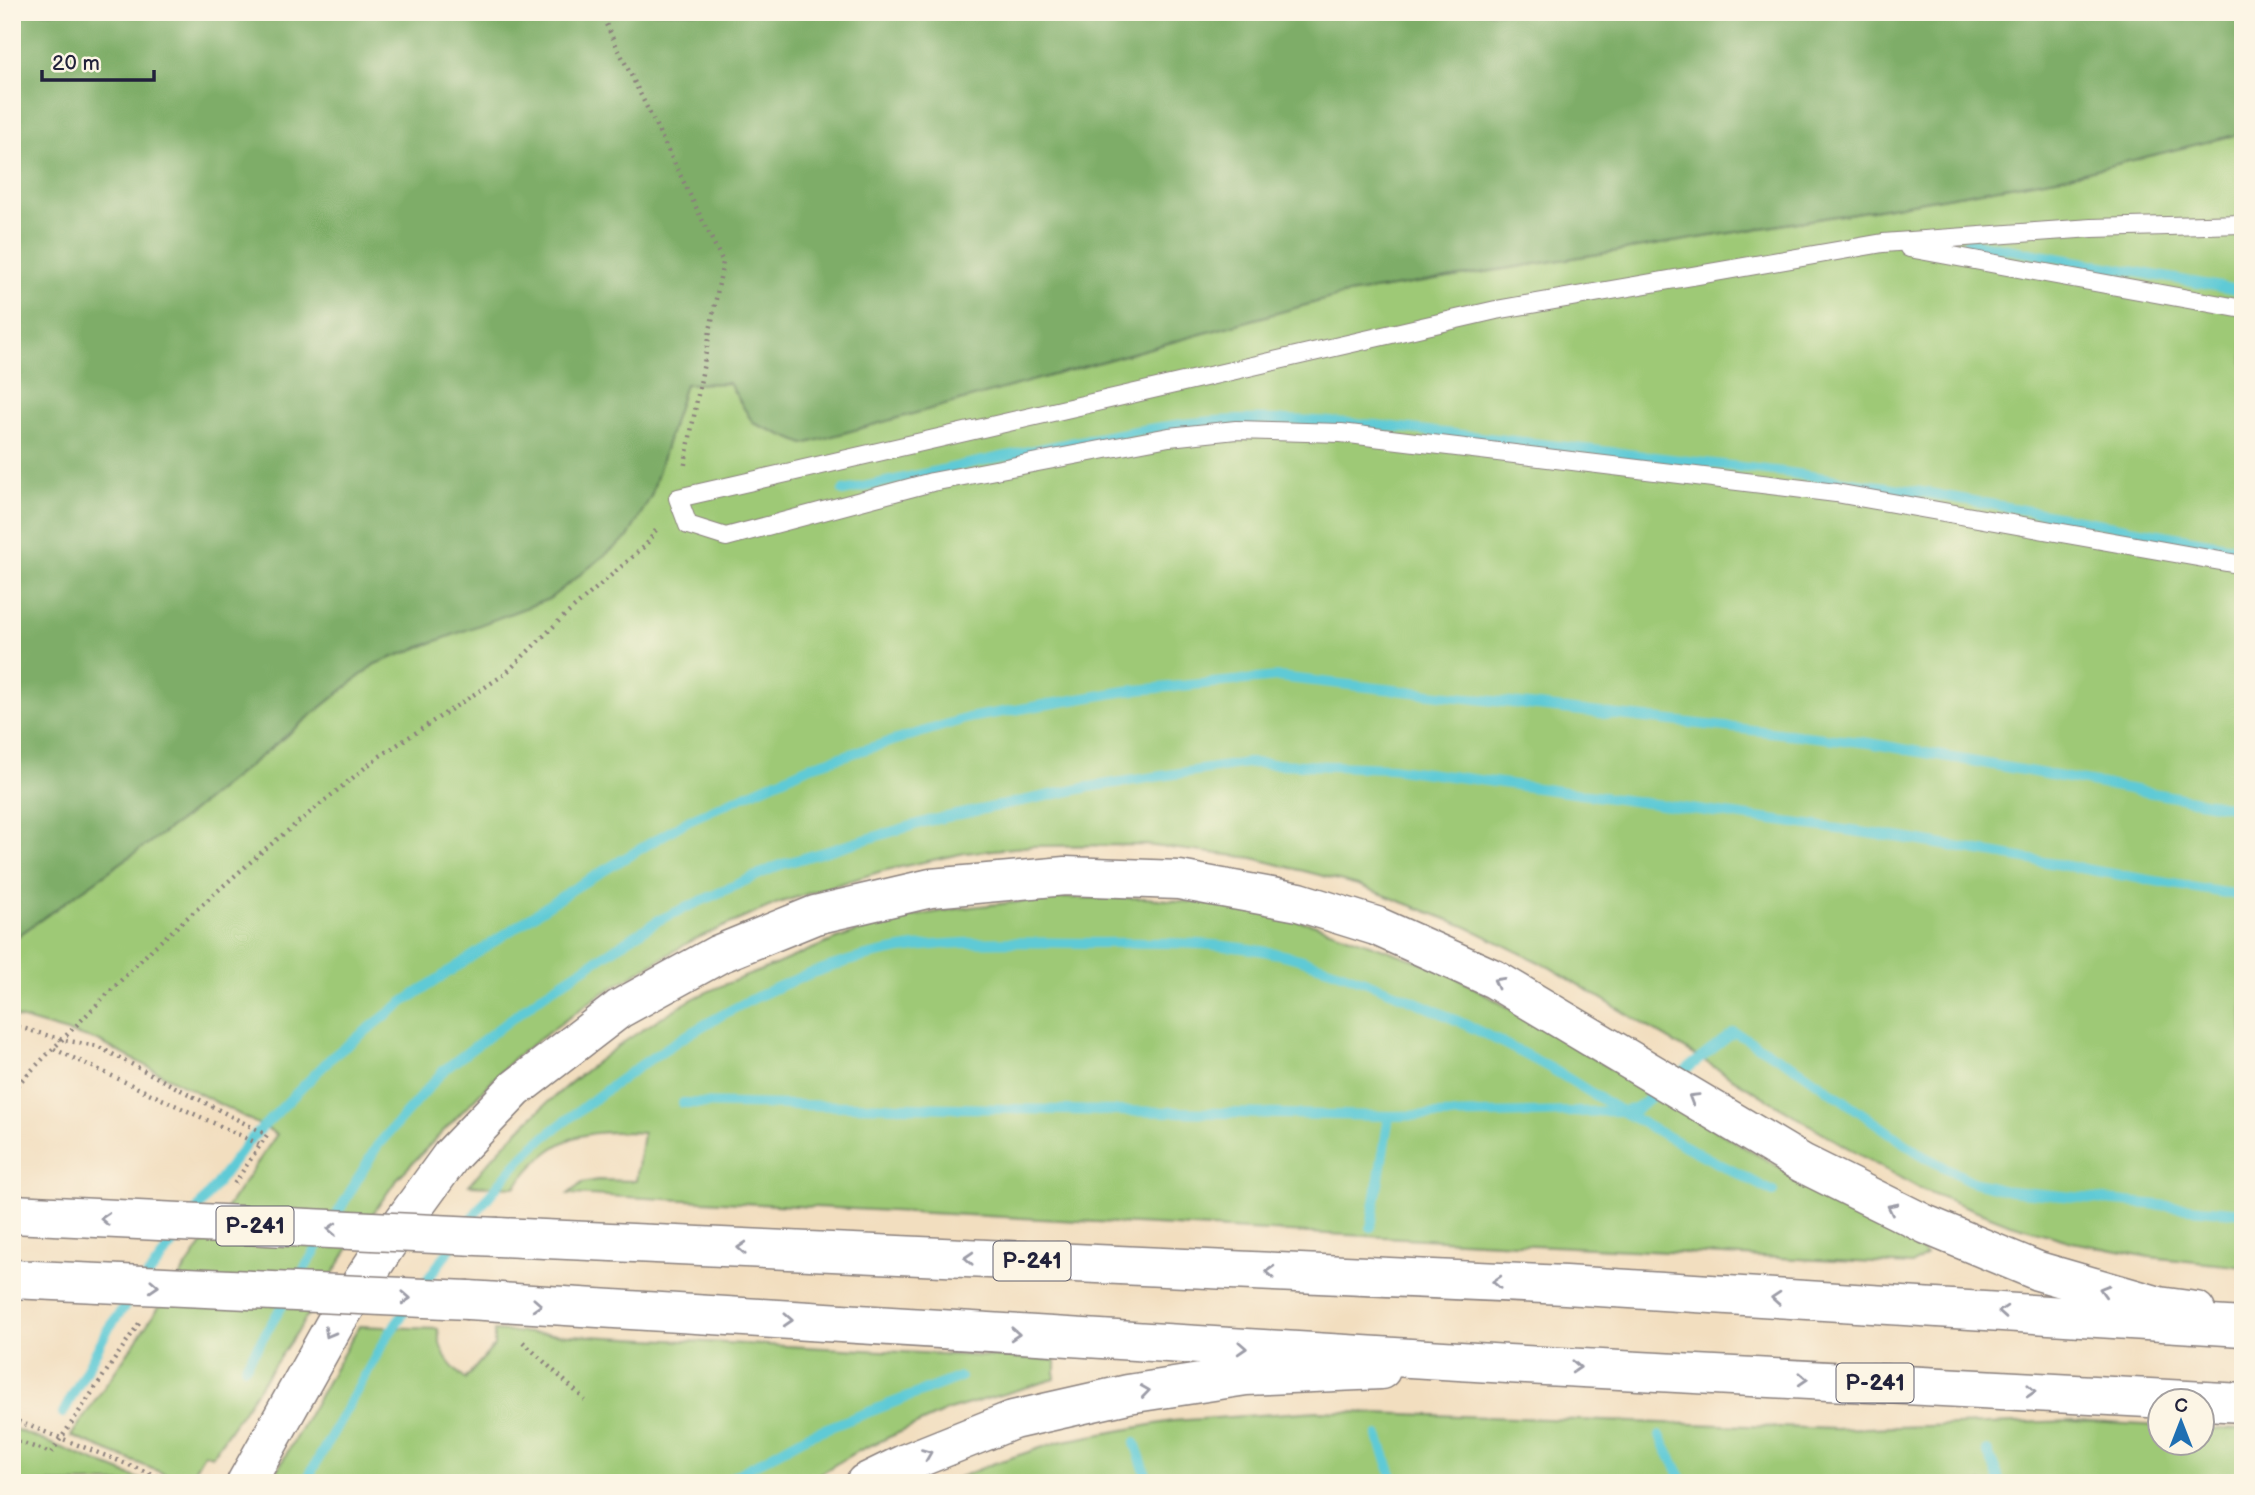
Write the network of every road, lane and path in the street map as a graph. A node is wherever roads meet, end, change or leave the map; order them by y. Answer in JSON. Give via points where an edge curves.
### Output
{"nodes":[{"id":1,"x":600,"y":12,"type":"edge"},
{"id":2,"x":2243,"y":224,"type":"edge"},
{"id":3,"x":1883,"y":243,"type":"junction"},
{"id":4,"x":2243,"y":309,"type":"edge"},
{"id":5,"x":678,"y":498,"type":"junction"},
{"id":6,"x":2243,"y":565,"type":"edge"},
{"id":7,"x":12,"y":1025,"type":"edge"},
{"id":8,"x":63,"y":1040,"type":"junction"},
{"id":9,"x":54,"y":1049,"type":"junction"},
{"id":10,"x":12,"y":1090,"type":"edge"},
{"id":11,"x":267,"y":1135,"type":"dead end"},
{"id":12,"x":259,"y":1144,"type":"dead end"},
{"id":13,"x":12,"y":1214,"type":"edge"},
{"id":14,"x":12,"y":1279,"type":"edge"},
{"id":15,"x":2243,"y":1317,"type":"edge"},
{"id":16,"x":2243,"y":1327,"type":"edge"},
{"id":17,"x":517,"y":1336,"type":"dead end"},
{"id":18,"x":1508,"y":1364,"type":"junction"},
{"id":19,"x":585,"y":1400,"type":"dead end"},
{"id":20,"x":2243,"y":1402,"type":"edge"},
{"id":21,"x":12,"y":1419,"type":"edge"},
{"id":22,"x":12,"y":1439,"type":"edge"},
{"id":23,"x":60,"y":1440,"type":"junction"},
{"id":24,"x":175,"y":1483,"type":"edge"},
{"id":25,"x":246,"y":1483,"type":"edge"},
{"id":26,"x":865,"y":1483,"type":"edge"}],
"edges":[{"from":1,"to":5,"type":"path","via":[[723,262]]},
{"from":2,"to":3,"type":"lane","via":[[2092,228]]},
{"from":3,"to":4,"type":"lane"},
{"from":3,"to":5,"type":"lane","via":[[1496,310]]},
{"from":5,"to":6,"type":"lane","via":[[688,525],[726,537],[932,482],[1170,437],[1236,430],[1341,433],[1836,493]]},
{"from":5,"to":8,"type":"path","via":[[646,545],[505,674],[377,758],[264,850],[154,947]]},
{"from":7,"to":8,"type":"path"},
{"from":8,"to":9,"type":"path"},
{"from":8,"to":11,"type":"path","via":[[97,1046]]},
{"from":9,"to":10,"type":"path"},
{"from":9,"to":12,"type":"path"},
{"from":16,"to":13,"type":"main road","number":"Р-241","one_way":true,"bridge":true,"via":[[1565,1285]]},
{"from":14,"to":18,"type":"main road","number":"Р-241","one_way":true,"bridge":true,"via":[[468,1300]]},
{"from":15,"to":25,"type":"main road","one_way":true,"via":[[2159,1306],[2038,1271],[1927,1225],[1802,1163],[1494,979],[1376,926],[1298,902],[1179,880],[1065,876],[931,888],[815,915],[719,954],[619,1009],[515,1089],[451,1156],[337,1320]]},
{"from":17,"to":19,"type":"path"},
{"from":18,"to":20,"type":"main road","number":"Р-241","one_way":true},
{"from":26,"to":18,"type":"main road","one_way":true,"via":[[1013,1420],[1129,1394],[1246,1376]]},
{"from":21,"to":23,"type":"path"},
{"from":22,"to":23,"type":"path","via":[[51,1453]]},
{"from":23,"to":24,"type":"path"}]}
